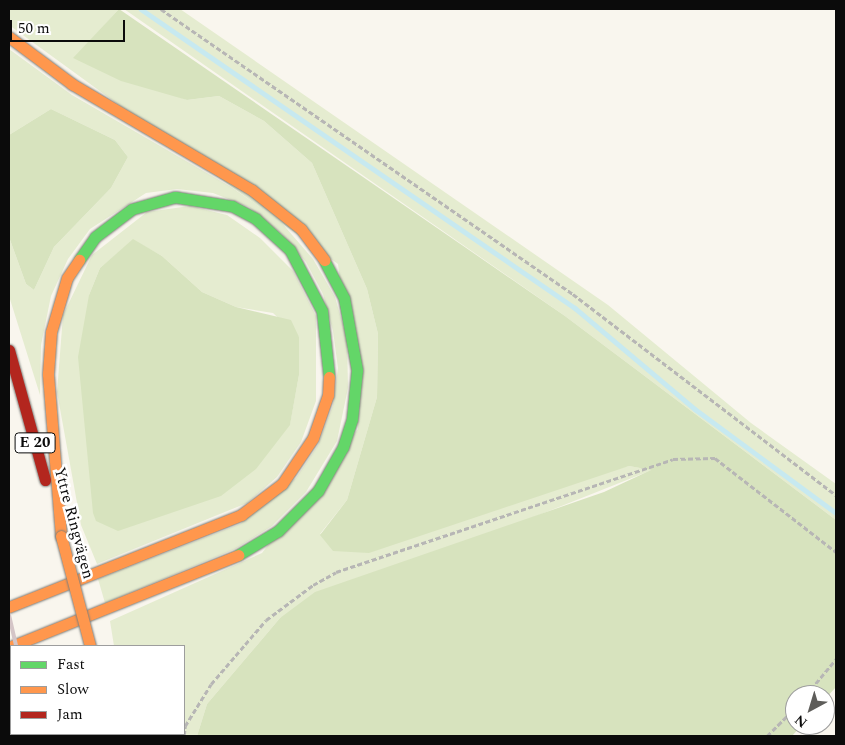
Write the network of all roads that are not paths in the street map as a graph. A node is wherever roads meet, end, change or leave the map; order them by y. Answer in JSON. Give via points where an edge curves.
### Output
{"nodes":[{"id":1,"x":9,"y":37,"type":"edge"},
{"id":2,"x":9,"y":350,"type":"edge"},
{"id":3,"x":61,"y":536,"type":"junction"},
{"id":4,"x":9,"y":607,"type":"edge"},
{"id":5,"x":16,"y":645,"type":"edge"},
{"id":6,"x":90,"y":645,"type":"edge"}],
"edges":[{"from":1,"to":5,"type":"highway","via":[[80,89],[252,190],[301,229],[319,251],[344,298],[357,370],[352,419],[343,447],[318,491],[278,531],[222,565]]},
{"from":2,"to":3,"type":"highway","name":"Yttre Ringvägen","number":"E 20"},
{"from":3,"to":4,"type":"highway","via":[[48,374],[52,332],[67,278],[95,237],[132,209],[174,197],[232,206],[256,219],[290,250],[322,311],[330,373],[313,438],[282,484],[242,515]]},
{"from":3,"to":6,"type":"highway","name":"Yttre Ringvägen","number":"E 20","bridge":true}]}
